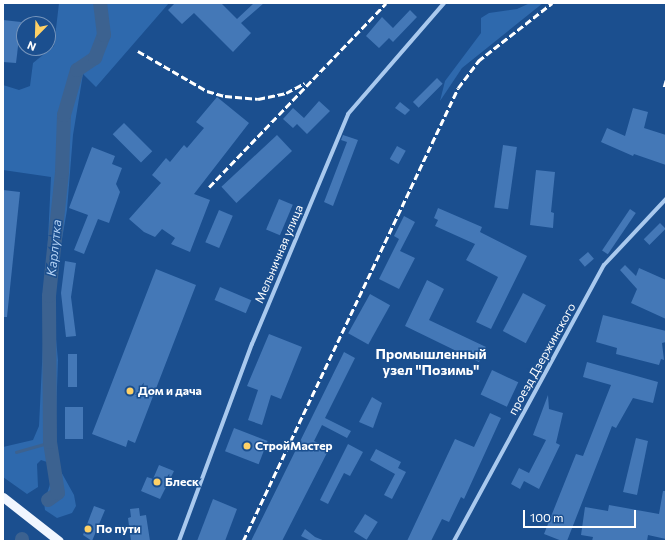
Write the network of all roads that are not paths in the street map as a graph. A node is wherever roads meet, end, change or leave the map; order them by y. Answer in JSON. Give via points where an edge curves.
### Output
{"nodes":[{"id":1,"x":444,"y":3,"type":"edge"},
{"id":2,"x":666,"y":199,"type":"edge"},
{"id":3,"x":3,"y":497,"type":"edge"},
{"id":4,"x":59,"y":541,"type":"edge"},
{"id":5,"x":179,"y":541,"type":"edge"},
{"id":6,"x":454,"y":541,"type":"edge"}],
"edges":[{"from":1,"to":5,"type":"street","name":"Мельничная улица","via":[[348,114],[252,344]]},
{"from":2,"to":6,"type":"street","name":"проезд Дзержинского","via":[[604,265]]},
{"from":3,"to":4,"type":"main road"}]}
